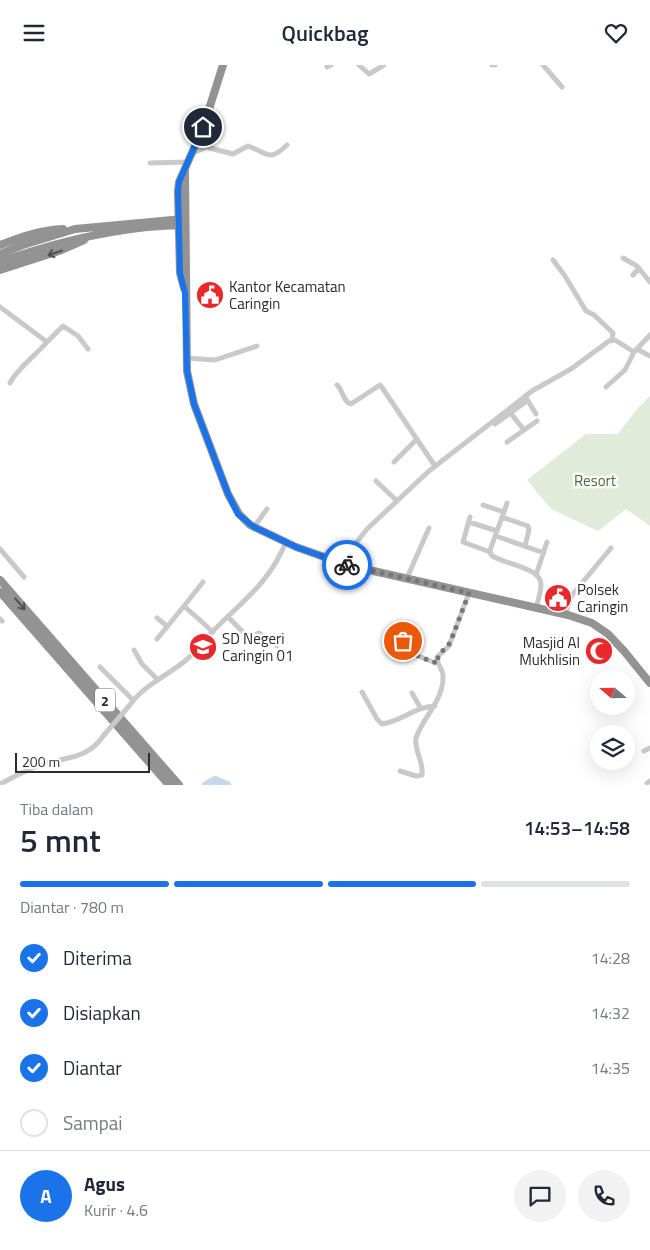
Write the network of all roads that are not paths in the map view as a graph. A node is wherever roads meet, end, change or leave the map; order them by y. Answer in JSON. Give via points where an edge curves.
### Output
{"nodes":[{"id":1,"x":223,"y":65,"type":"edge"},
{"id":2,"x":359,"y":65,"type":"edge"},
{"id":3,"x":384,"y":65,"type":"edge"},
{"id":4,"x":544,"y":65,"type":"edge"},
{"id":5,"x":562,"y":87,"type":"dead end"},
{"id":6,"x":287,"y":145,"type":"dead end"},
{"id":7,"x":193,"y":153,"type":"junction"},
{"id":8,"x":188,"y":162,"type":"junction"},
{"id":9,"x":150,"y":163,"type":"dead end"},
{"id":10,"x":185,"y":171,"type":"junction"},
{"id":11,"x":178,"y":203,"type":"junction"},
{"id":12,"x":182,"y":222,"type":"junction"},
{"id":13,"x":164,"y":223,"type":"junction"},
{"id":14,"x":76,"y":229,"type":"junction"},
{"id":15,"x":100,"y":233,"type":"junction"},
{"id":16,"x":0,"y":245,"type":"edge"},
{"id":17,"x":180,"y":245,"type":"junction"},
{"id":18,"x":0,"y":254,"type":"edge"},
{"id":19,"x":623,"y":258,"type":"dead end"},
{"id":20,"x":553,"y":260,"type":"dead end"},
{"id":21,"x":0,"y":262,"type":"edge"},
{"id":22,"x":639,"y":268,"type":"junction"},
{"id":23,"x":0,"y":270,"type":"edge"},
{"id":24,"x":633,"y":275,"type":"dead end"},
{"id":25,"x":650,"y":282,"type":"edge"},
{"id":26,"x":185,"y":293,"type":"junction"},
{"id":27,"x":0,"y":307,"type":"edge"},
{"id":28,"x":650,"y":335,"type":"edge"},
{"id":29,"x":612,"y":339,"type":"junction"},
{"id":30,"x":47,"y":342,"type":"junction"},
{"id":31,"x":257,"y":346,"type":"dead end"},
{"id":32,"x":88,"y":349,"type":"dead end"},
{"id":33,"x":636,"y":351,"type":"junction"},
{"id":34,"x":650,"y":356,"type":"edge"},
{"id":35,"x":186,"y":358,"type":"junction"},
{"id":36,"x":10,"y":383,"type":"dead end"},
{"id":37,"x":336,"y":385,"type":"dead end"},
{"id":38,"x":606,"y":387,"type":"dead end"},
{"id":39,"x":525,"y":397,"type":"junction"},
{"id":40,"x":524,"y":403,"type":"dead end"},
{"id":41,"x":510,"y":411,"type":"junction"},
{"id":42,"x":536,"y":414,"type":"dead end"},
{"id":43,"x":537,"y":421,"type":"dead end"},
{"id":44,"x":495,"y":424,"type":"dead end"},
{"id":45,"x":524,"y":430,"type":"junction"},
{"id":46,"x":417,"y":439,"type":"junction"},
{"id":47,"x":507,"y":442,"type":"dead end"},
{"id":48,"x":394,"y":462,"type":"dead end"},
{"id":49,"x":435,"y":466,"type":"junction"},
{"id":50,"x":376,"y":481,"type":"dead end"},
{"id":51,"x":396,"y":500,"type":"junction"},
{"id":52,"x":507,"y":503,"type":"dead end"},
{"id":53,"x":483,"y":505,"type":"dead end"},
{"id":54,"x":267,"y":509,"type":"dead end"},
{"id":55,"x":503,"y":515,"type":"junction"},
{"id":56,"x":254,"y":527,"type":"junction"},
{"id":57,"x":429,"y":528,"type":"dead end"},
{"id":58,"x":496,"y":533,"type":"junction"},
{"id":59,"x":286,"y":542,"type":"junction"},
{"id":60,"x":547,"y":542,"type":"dead end"},
{"id":61,"x":525,"y":546,"type":"junction"},
{"id":62,"x":611,"y":548,"type":"dead end"},
{"id":63,"x":0,"y":549,"type":"edge"},
{"id":64,"x":490,"y":552,"type":"junction"},
{"id":65,"x":544,"y":553,"type":"junction"},
{"id":66,"x":348,"y":565,"type":"junction"},
{"id":67,"x":536,"y":575,"type":"junction"},
{"id":68,"x":24,"y":577,"type":"dead end"},
{"id":69,"x":407,"y":578,"type":"junction"},
{"id":70,"x":0,"y":580,"type":"edge"},
{"id":71,"x":203,"y":582,"type":"dead end"},
{"id":72,"x":0,"y":592,"type":"edge"},
{"id":73,"x":469,"y":593,"type":"junction"},
{"id":74,"x":184,"y":606,"type":"junction"},
{"id":75,"x":536,"y":608,"type":"junction"},
{"id":76,"x":565,"y":615,"type":"junction"},
{"id":77,"x":228,"y":617,"type":"junction"},
{"id":78,"x":157,"y":618,"type":"dead end"},
{"id":79,"x":167,"y":626,"type":"junction"},
{"id":80,"x":39,"y":631,"type":"junction"},
{"id":81,"x":212,"y":631,"type":"junction"},
{"id":82,"x":396,"y":637,"type":"dead end"},
{"id":83,"x":157,"y":639,"type":"dead end"},
{"id":84,"x":277,"y":647,"type":"dead end"},
{"id":85,"x":134,"y":651,"type":"dead end"},
{"id":86,"x":438,"y":663,"type":"junction"},
{"id":87,"x":100,"y":667,"type":"dead end"},
{"id":88,"x":158,"y":680,"type":"junction"},
{"id":89,"x":650,"y":683,"type":"edge"},
{"id":90,"x":362,"y":692,"type":"dead end"},
{"id":91,"x":412,"y":693,"type":"dead end"},
{"id":92,"x":133,"y":700,"type":"junction"},
{"id":93,"x":435,"y":705,"type":"junction"},
{"id":94,"x":420,"y":707,"type":"junction"},
{"id":95,"x":132,"y":737,"type":"junction"},
{"id":96,"x":650,"y":748,"type":"edge"},
{"id":97,"x":644,"y":751,"type":"dead end"},
{"id":98,"x":400,"y":771,"type":"dead end"},
{"id":99,"x":0,"y":784,"type":"edge"},
{"id":100,"x":169,"y":785,"type":"edge"},
{"id":101,"x":179,"y":785,"type":"edge"}],
"edges":[{"from":1,"to":7,"type":"highway"},
{"from":2,"to":3,"type":"street","via":[[369,74]]},
{"from":4,"to":5,"type":"street"},
{"from":6,"to":7,"type":"street","via":[[277,155],[271,156],[248,146],[233,154],[206,147]]},
{"from":7,"to":8,"type":"highway"},
{"from":8,"to":9,"type":"street"},
{"from":8,"to":10,"type":"highway"},
{"from":10,"to":11,"type":"highway","via":[[179,182]]},
{"from":10,"to":12,"type":"highway"},
{"from":11,"to":12,"type":"highway"},
{"from":11,"to":13,"type":"highway"},
{"from":12,"to":13,"type":"highway"},
{"from":12,"to":17,"type":"highway"},
{"from":12,"to":26,"type":"highway"},
{"from":13,"to":14,"type":"highway"},
{"from":13,"to":15,"type":"highway"},
{"from":13,"to":17,"type":"highway"},
{"from":14,"to":16,"type":"highway","via":[[50,230]]},
{"from":14,"to":18,"type":"highway"},
{"from":15,"to":21,"type":"highway"},
{"from":15,"to":23,"type":"highway","one_way":true,"via":[[59,251]]},
{"from":17,"to":26,"type":"highway","via":[[180,273]]},
{"from":19,"to":22,"type":"street"},
{"from":20,"to":29,"type":"street","via":[[586,311],[613,333]]},
{"from":22,"to":24,"type":"street"},
{"from":22,"to":25,"type":"street"},
{"from":26,"to":35,"type":"highway"},
{"from":27,"to":30,"type":"street"},
{"from":28,"to":33,"type":"street"},
{"from":29,"to":33,"type":"street"},
{"from":29,"to":39,"type":"street"},
{"from":30,"to":32,"type":"street","via":[[63,326],[78,336]]},
{"from":30,"to":36,"type":"street"},
{"from":31,"to":35,"type":"street","via":[[215,360]]},
{"from":33,"to":34,"type":"street"},
{"from":33,"to":38,"type":"street","via":[[625,370]]},
{"from":35,"to":56,"type":"highway","via":[[194,404],[228,494],[238,514]]},
{"from":37,"to":46,"type":"street","via":[[351,404],[381,385]]},
{"from":39,"to":41,"type":"street"},
{"from":39,"to":42,"type":"street"},
{"from":40,"to":41,"type":"street"},
{"from":41,"to":44,"type":"street"},
{"from":41,"to":45,"type":"street"},
{"from":41,"to":49,"type":"street"},
{"from":43,"to":45,"type":"street"},
{"from":45,"to":47,"type":"street"},
{"from":46,"to":48,"type":"street"},
{"from":46,"to":49,"type":"street"},
{"from":49,"to":51,"type":"street"},
{"from":50,"to":51,"type":"street"},
{"from":51,"to":66,"type":"street","via":[[355,544]]},
{"from":52,"to":55,"type":"street"},
{"from":53,"to":55,"type":"street"},
{"from":54,"to":56,"type":"street"},
{"from":55,"to":58,"type":"street"},
{"from":55,"to":61,"type":"street","via":[[528,526]]},
{"from":56,"to":59,"type":"highway"},
{"from":57,"to":69,"type":"street"},
{"from":58,"to":61,"type":"street"},
{"from":58,"to":64,"type":"street"},
{"from":58,"to":64,"type":"street","via":[[470,520],[464,541]]},
{"from":59,"to":66,"type":"highway"},
{"from":59,"to":77,"type":"street","via":[[265,580]]},
{"from":60,"to":65,"type":"street"},
{"from":61,"to":65,"type":"street"},
{"from":62,"to":76,"type":"street","via":[[572,595]]},
{"from":63,"to":68,"type":"street"},
{"from":64,"to":67,"type":"street","via":[[494,558]]},
{"from":65,"to":67,"type":"street"},
{"from":66,"to":69,"type":"highway"},
{"from":67,"to":75,"type":"street","via":[[541,584]]},
{"from":69,"to":73,"type":"highway"},
{"from":70,"to":80,"type":"highway","number":"2","one_way":true},
{"from":71,"to":74,"type":"street"},
{"from":72,"to":80,"type":"highway","number":"2"},
{"from":73,"to":75,"type":"highway"},
{"from":73,"to":86,"type":"street","via":[[450,643],[438,656]]},
{"from":74,"to":79,"type":"street"},
{"from":74,"to":81,"type":"street"},
{"from":75,"to":76,"type":"highway"},
{"from":76,"to":89,"type":"highway","via":[[592,623],[608,634]]},
{"from":77,"to":81,"type":"street"},
{"from":77,"to":84,"type":"street","via":[[248,637],[259,633]]},
{"from":78,"to":79,"type":"street"},
{"from":79,"to":83,"type":"street"},
{"from":80,"to":95,"type":"highway","number":"2"},
{"from":81,"to":88,"type":"street","via":[[189,658]]},
{"from":82,"to":86,"type":"street","via":[[411,652]]},
{"from":85,"to":88,"type":"street"},
{"from":86,"to":93,"type":"street","via":[[443,678]]},
{"from":87,"to":92,"type":"street"},
{"from":88,"to":92,"type":"street"},
{"from":90,"to":94,"type":"street","via":[[382,724]]},
{"from":91,"to":94,"type":"street"},
{"from":92,"to":99,"type":"street","bridge":true,"via":[[100,741],[82,754],[40,765]]},
{"from":93,"to":94,"type":"street"},
{"from":93,"to":98,"type":"street","via":[[416,738],[422,775]]},
{"from":95,"to":100,"type":"highway","number":"2"},
{"from":95,"to":101,"type":"highway","number":"2"},
{"from":96,"to":97,"type":"street"}]}
